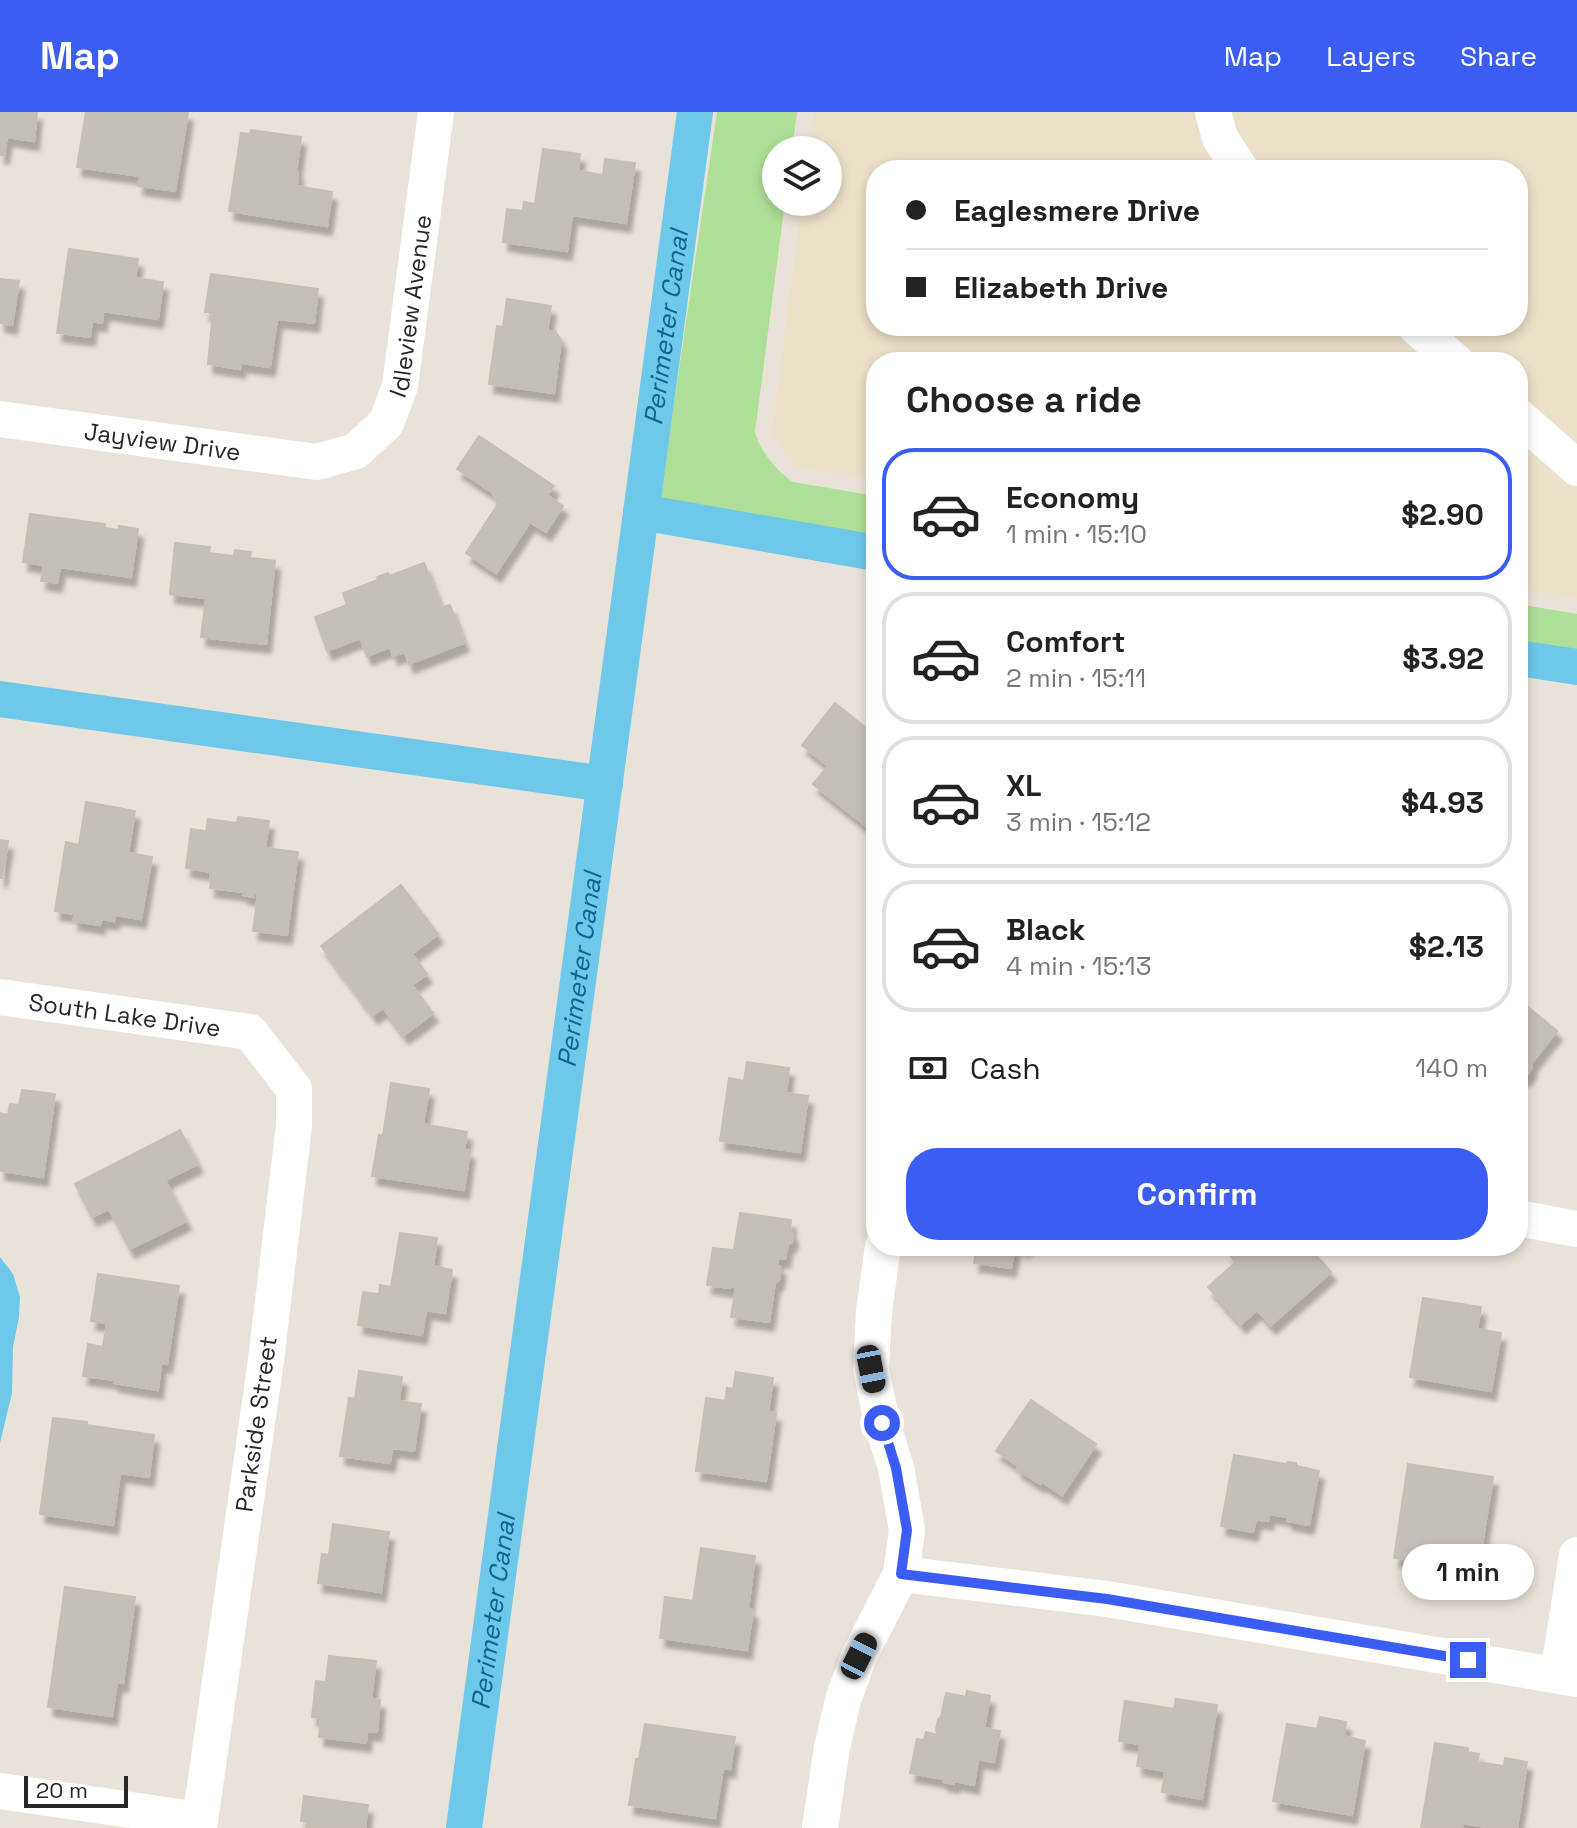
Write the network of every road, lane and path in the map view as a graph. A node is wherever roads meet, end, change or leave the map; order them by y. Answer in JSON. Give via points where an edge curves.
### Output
{"nodes":[{"id":1,"x":436,"y":112,"type":"edge"},
{"id":2,"x":1213,"y":112,"type":"edge"},
{"id":3,"x":1234,"y":160,"type":"edge"},
{"id":4,"x":1426,"y":336,"type":"edge"},
{"id":5,"x":1445,"y":352,"type":"edge"},
{"id":6,"x":0,"y":419,"type":"edge"},
{"id":7,"x":1528,"y":425,"type":"edge"},
{"id":8,"x":323,"y":459,"type":"joint"},
{"id":9,"x":1577,"y":468,"type":"edge"},
{"id":10,"x":0,"y":997,"type":"edge"},
{"id":11,"x":250,"y":1032,"type":"joint"},
{"id":12,"x":1528,"y":1220,"type":"edge"},
{"id":13,"x":1577,"y":1229,"type":"edge"},
{"id":14,"x":882,"y":1256,"type":"edge"},
{"id":15,"x":1577,"y":1555,"type":"edge"},
{"id":16,"x":901,"y":1574,"type":"junction"},
{"id":17,"x":1567,"y":1677,"type":"edge"},
{"id":18,"x":0,"y":1791,"type":"edge"},
{"id":19,"x":200,"y":1824,"type":"edge"},
{"id":20,"x":820,"y":1828,"type":"edge"}],
"edges":[{"from":1,"to":8,"type":"street","name":"Idleview Avenue","via":[[400,386],[386,423],[356,451]]},
{"from":2,"to":3,"type":"street","via":[[1220,138]]},
{"from":4,"to":5,"type":"street"},
{"from":6,"to":8,"type":"street","name":"Jayview Drive"},
{"from":7,"to":9,"type":"street"},
{"from":10,"to":11,"type":"street","name":"South Lake Drive"},
{"from":11,"to":19,"type":"street","name":"Parkside Street","via":[[294,1089],[294,1126]]},
{"from":12,"to":13,"type":"street"},
{"from":14,"to":16,"type":"street","via":[[871,1369],[907,1530]]},
{"from":15,"to":17,"type":"street"},
{"from":16,"to":17,"type":"street","via":[[1107,1599]]},
{"from":16,"to":20,"type":"street","via":[[843,1700]]},
{"from":18,"to":19,"type":"street"}]}
